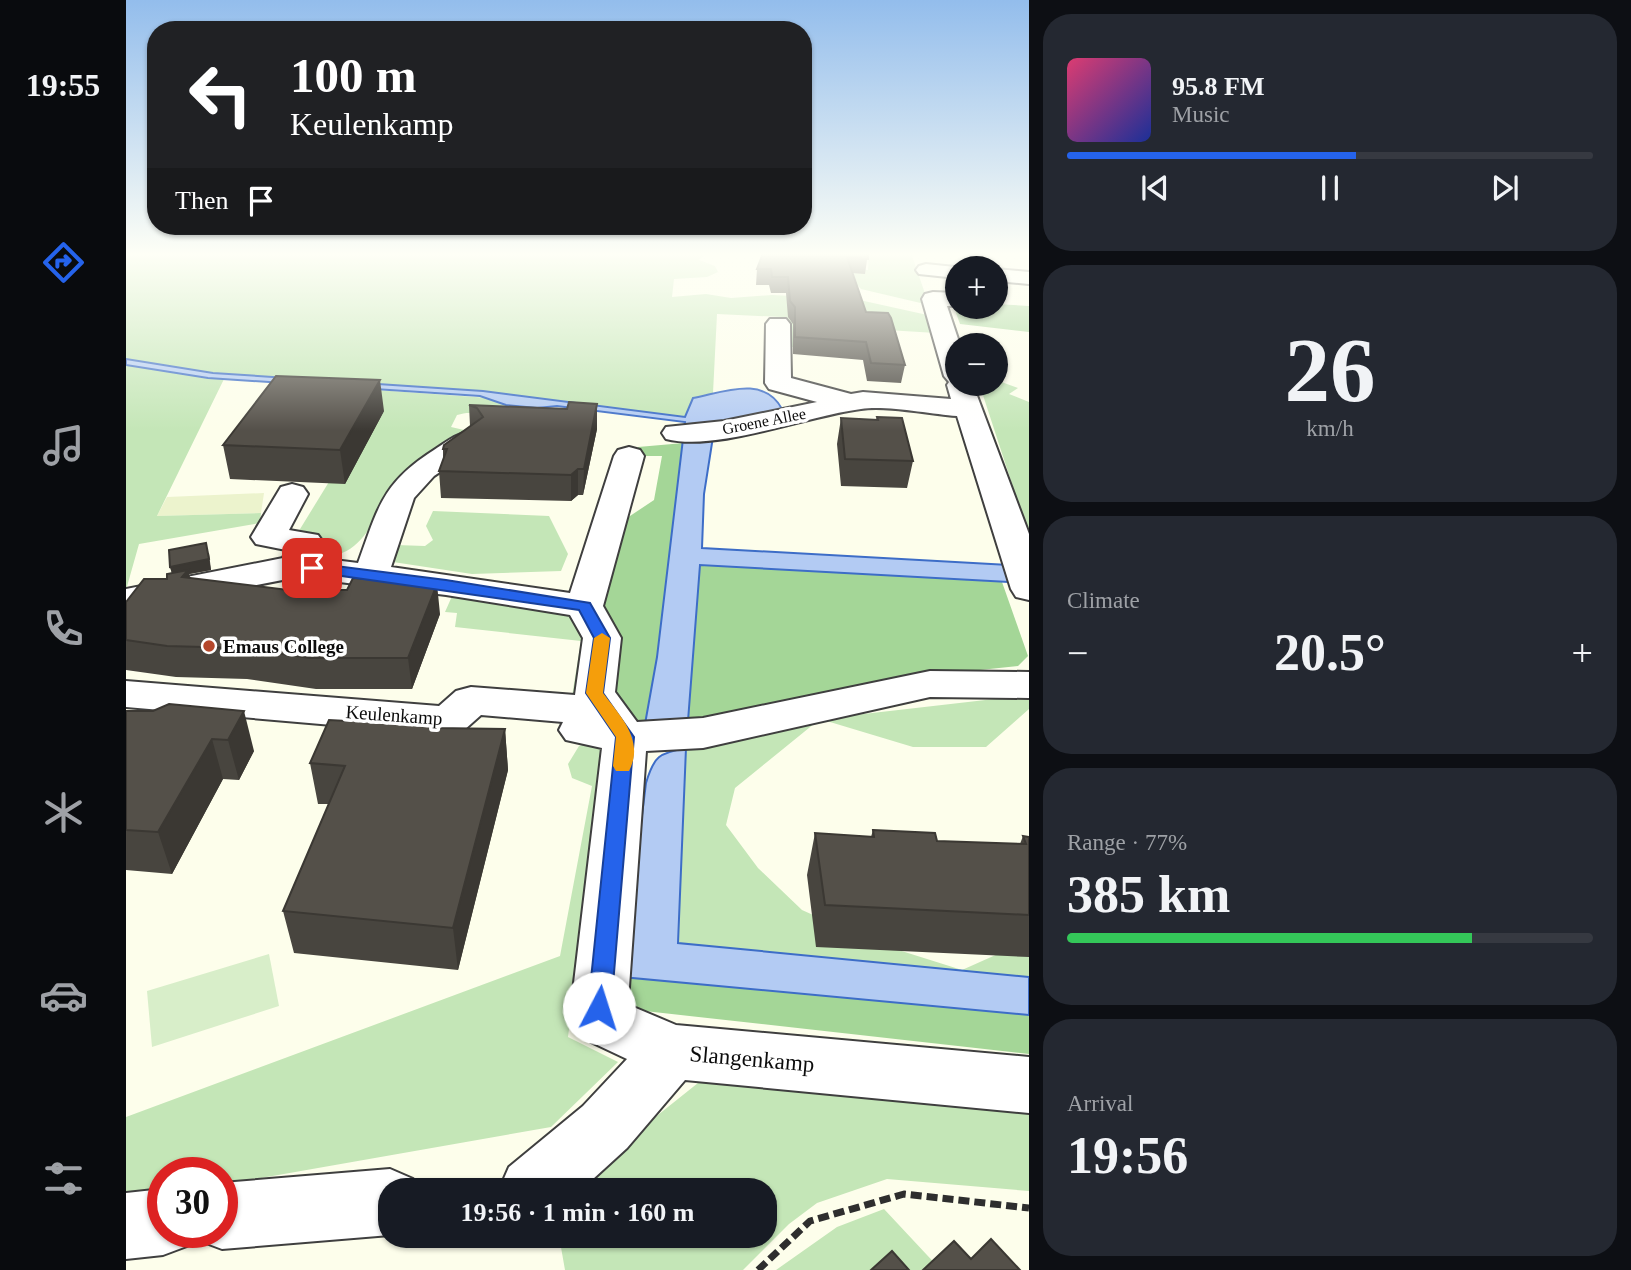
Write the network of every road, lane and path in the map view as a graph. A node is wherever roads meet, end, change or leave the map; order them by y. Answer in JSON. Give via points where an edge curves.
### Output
{"nodes":[{"id":1,"x":937,"y":312,"type":"edge"},
{"id":2,"x":778,"y":324,"type":"dead end"},
{"id":3,"x":945,"y":337,"type":"edge"},
{"id":4,"x":963,"y":396,"type":"edge"},
{"id":5,"x":851,"y":403,"type":"junction"},
{"id":6,"x":676,"y":433,"type":"dead end"},
{"id":7,"x":467,"y":441,"type":"edge"},
{"id":8,"x":629,"y":456,"type":"dead end"},
{"id":9,"x":292,"y":494,"type":"dead end"},
{"id":10,"x":298,"y":566,"type":"junction"},
{"id":11,"x":1024,"y":574,"type":"edge"},
{"id":12,"x":371,"y":575,"type":"junction"},
{"id":13,"x":126,"y":603,"type":"edge"},
{"id":14,"x":584,"y":606,"type":"junction"},
{"id":15,"x":1029,"y":685,"type":"edge"},
{"id":16,"x":126,"y":694,"type":"edge"},
{"id":17,"x":625,"y":737,"type":"junction"},
{"id":18,"x":672,"y":1052,"type":"junction"},
{"id":19,"x":1029,"y":1084,"type":"edge"},
{"id":20,"x":546,"y":1178,"type":"edge"},
{"id":21,"x":378,"y":1203,"type":"edge"},
{"id":22,"x":1029,"y":1208,"type":"edge"},
{"id":23,"x":238,"y":1215,"type":"edge"},
{"id":24,"x":147,"y":1224,"type":"edge"},
{"id":25,"x":126,"y":1226,"type":"edge"},
{"id":26,"x":758,"y":1270,"type":"edge"}],
"edges":[{"from":1,"to":3,"type":"street"},
{"from":2,"to":5,"type":"street","name":"Groene Allee","via":[[778,383]]},
{"from":4,"to":5,"type":"street","name":"Groene Allee"},
{"from":4,"to":11,"type":"street","name":"Groene Allee"},
{"from":5,"to":6,"type":"street","name":"Groene Allee","via":[[724,430]]},
{"from":7,"to":12,"type":"street","via":[[423,470],[399,496]]},
{"from":8,"to":14,"type":"street"},
{"from":9,"to":10,"type":"street","via":[[268,537],[306,542]]},
{"from":10,"to":12,"type":"street"},
{"from":10,"to":13,"type":"street"},
{"from":12,"to":14,"type":"street"},
{"from":14,"to":17,"type":"street","via":[[602,638],[594,693]]},
{"from":15,"to":17,"type":"street","name":"Keulenkamp","via":[[930,684],[703,733]]},
{"from":16,"to":17,"type":"street","name":"Keulenkamp","via":[[448,721],[471,701],[589,710],[581,730]]},
{"from":17,"to":18,"type":"street","via":[[599,1008],[611,1024]]},
{"from":18,"to":19,"type":"street","name":"Slangenkamp"},
{"from":18,"to":20,"type":"street","name":"Slangenkamp","via":[[605,1127]]},
{"from":21,"to":23,"type":"street"},
{"from":22,"to":26,"type":"path","via":[[904,1194],[810,1221]]},
{"from":24,"to":25,"type":"street"}]}
